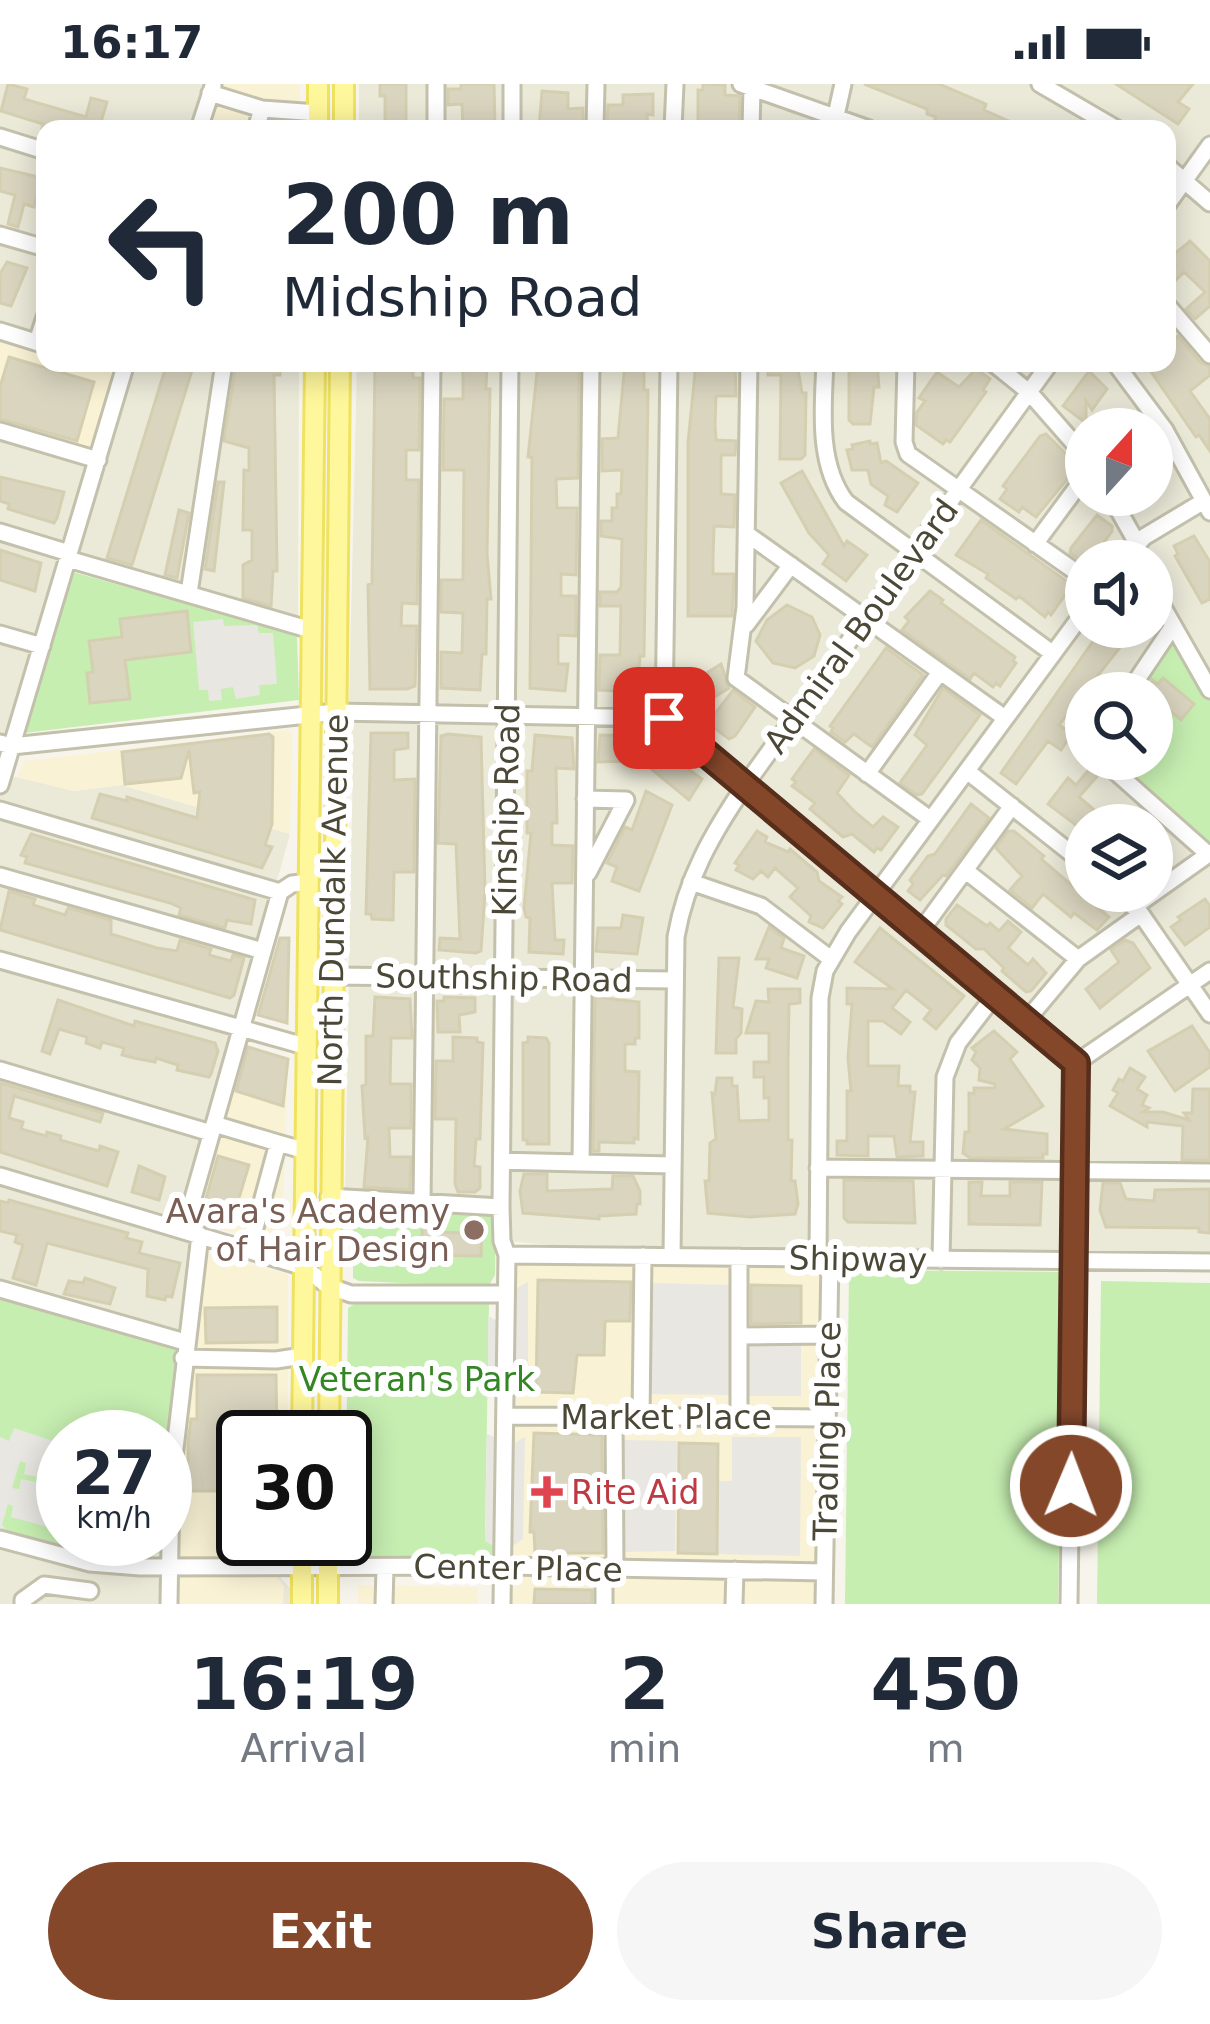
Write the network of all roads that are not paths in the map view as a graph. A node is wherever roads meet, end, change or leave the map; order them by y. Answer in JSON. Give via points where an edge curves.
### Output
{"nodes":[{"id":1,"x":318,"y":84,"type":"edge"},
{"id":2,"x":344,"y":84,"type":"edge"},
{"id":3,"x":436,"y":84,"type":"edge"},
{"id":4,"x":512,"y":84,"type":"edge"},
{"id":5,"x":596,"y":84,"type":"edge"},
{"id":6,"x":675,"y":84,"type":"edge"},
{"id":7,"x":843,"y":84,"type":"edge"},
{"id":8,"x":1040,"y":84,"type":"edge"},
{"id":9,"x":746,"y":86,"type":"edge"},
{"id":10,"x":212,"y":88,"type":"edge"},
{"id":11,"x":262,"y":109,"type":"junction"},
{"id":12,"x":202,"y":120,"type":"edge"},
{"id":13,"x":259,"y":120,"type":"edge"},
{"id":14,"x":313,"y":120,"type":"edge"},
{"id":15,"x":318,"y":120,"type":"edge"},
{"id":16,"x":344,"y":120,"type":"edge"},
{"id":17,"x":436,"y":120,"type":"edge"},
{"id":18,"x":512,"y":120,"type":"edge"},
{"id":19,"x":595,"y":120,"type":"edge"},
{"id":20,"x":673,"y":120,"type":"edge"},
{"id":21,"x":751,"y":120,"type":"edge"},
{"id":22,"x":827,"y":120,"type":"edge"},
{"id":23,"x":835,"y":120,"type":"edge"},
{"id":24,"x":1102,"y":120,"type":"edge"},
{"id":25,"x":0,"y":137,"type":"edge"},
{"id":26,"x":1210,"y":145,"type":"edge"},
{"id":27,"x":36,"y":148,"type":"edge"},
{"id":28,"x":1176,"y":174,"type":"edge"},
{"id":29,"x":1184,"y":181,"type":"junction"},
{"id":30,"x":1176,"y":192,"type":"edge"},
{"id":31,"x":1210,"y":203,"type":"edge"},
{"id":32,"x":0,"y":235,"type":"edge"},
{"id":33,"x":36,"y":245,"type":"edge"},
{"id":34,"x":1176,"y":315,"type":"edge"},
{"id":35,"x":0,"y":331,"type":"edge"},
{"id":36,"x":36,"y":342,"type":"edge"},
{"id":37,"x":1210,"y":355,"type":"edge"},
{"id":38,"x":123,"y":372,"type":"edge"},
{"id":39,"x":223,"y":372,"type":"edge"},
{"id":40,"x":315,"y":372,"type":"edge"},
{"id":41,"x":340,"y":372,"type":"edge"},
{"id":42,"x":432,"y":372,"type":"edge"},
{"id":43,"x":510,"y":372,"type":"edge"},
{"id":44,"x":590,"y":372,"type":"edge"},
{"id":45,"x":669,"y":372,"type":"edge"},
{"id":46,"x":749,"y":372,"type":"edge"},
{"id":47,"x":825,"y":372,"type":"edge"},
{"id":48,"x":906,"y":372,"type":"edge"},
{"id":49,"x":1004,"y":372,"type":"edge"},
{"id":50,"x":1043,"y":372,"type":"edge"},
{"id":51,"x":1122,"y":372,"type":"edge"},
{"id":52,"x":1029,"y":392,"type":"junction"},
{"id":53,"x":0,"y":431,"type":"edge"},
{"id":54,"x":1065,"y":434,"type":"edge"},
{"id":55,"x":98,"y":460,"type":"junction"},
{"id":56,"x":958,"y":491,"type":"junction"},
{"id":57,"x":1065,"y":503,"type":"edge"},
{"id":58,"x":1207,"y":506,"type":"edge"},
{"id":59,"x":0,"y":532,"type":"edge"},
{"id":60,"x":747,"y":533,"type":"junction"},
{"id":61,"x":1154,"y":540,"type":"edge"},
{"id":62,"x":1035,"y":544,"type":"junction"},
{"id":63,"x":913,"y":553,"type":"junction"},
{"id":64,"x":68,"y":556,"type":"junction"},
{"id":65,"x":791,"y":565,"type":"junction"},
{"id":66,"x":1065,"y":565,"type":"edge"},
{"id":67,"x":189,"y":593,"type":"junction"},
{"id":68,"x":867,"y":618,"type":"junction"},
{"id":69,"x":1173,"y":626,"type":"edge"},
{"id":70,"x":311,"y":630,"type":"junction"},
{"id":71,"x":742,"y":630,"type":"junction"},
{"id":72,"x":0,"y":634,"type":"edge"},
{"id":73,"x":1065,"y":636,"type":"edge"},
{"id":74,"x":42,"y":646,"type":"junction"},
{"id":75,"x":1052,"y":653,"type":"junction"},
{"id":76,"x":940,"y":672,"type":"junction"},
{"id":77,"x":1210,"y":690,"type":"edge"},
{"id":78,"x":336,"y":712,"type":"junction"},
{"id":79,"x":427,"y":713,"type":"junction"},
{"id":80,"x":310,"y":714,"type":"junction"},
{"id":81,"x":585,"y":715,"type":"junction"},
{"id":82,"x":508,"y":716,"type":"junction"},
{"id":83,"x":664,"y":718,"type":"junction"},
{"id":84,"x":1005,"y":718,"type":"junction"},
{"id":85,"x":795,"y":720,"type":"junction"},
{"id":86,"x":6,"y":745,"type":"edge"},
{"id":87,"x":967,"y":771,"type":"junction"},
{"id":88,"x":867,"y":774,"type":"junction"},
{"id":89,"x":1125,"y":780,"type":"edge"},
{"id":90,"x":746,"y":784,"type":"junction"},
{"id":91,"x":0,"y":785,"type":"edge"},
{"id":92,"x":585,"y":800,"type":"junction"},
{"id":93,"x":1012,"y":806,"type":"junction"},
{"id":94,"x":0,"y":809,"type":"edge"},
{"id":95,"x":930,"y":819,"type":"junction"},
{"id":96,"x":1065,"y":848,"type":"edge"},
{"id":97,"x":1209,"y":854,"type":"edge"},
{"id":98,"x":966,"y":871,"type":"junction"},
{"id":99,"x":0,"y":875,"type":"edge"},
{"id":100,"x":584,"y":880,"type":"junction"},
{"id":101,"x":310,"y":882,"type":"junction"},
{"id":102,"x":691,"y":882,"type":"junction"},
{"id":103,"x":1173,"y":882,"type":"edge"},
{"id":104,"x":280,"y":892,"type":"junction"},
{"id":105,"x":877,"y":895,"type":"junction"},
{"id":106,"x":1136,"y":912,"type":"edge"},
{"id":107,"x":1139,"y":912,"type":"edge"},
{"id":108,"x":920,"y":932,"type":"junction"},
{"id":109,"x":263,"y":951,"type":"junction"},
{"id":110,"x":831,"y":958,"type":"junction"},
{"id":111,"x":1078,"y":959,"type":"junction"},
{"id":112,"x":0,"y":961,"type":"edge"},
{"id":113,"x":1210,"y":971,"type":"edge"},
{"id":114,"x":333,"y":976,"type":"junction"},
{"id":115,"x":424,"y":978,"type":"junction"},
{"id":116,"x":502,"y":979,"type":"junction"},
{"id":117,"x":582,"y":979,"type":"junction"},
{"id":118,"x":674,"y":980,"type":"junction"},
{"id":119,"x":1191,"y":985,"type":"junction"},
{"id":120,"x":995,"y":995,"type":"junction"},
{"id":121,"x":1210,"y":1014,"type":"edge"},
{"id":122,"x":1026,"y":1021,"type":"junction"},
{"id":123,"x":240,"y":1030,"type":"junction"},
{"id":124,"x":308,"y":1047,"type":"junction"},
{"id":125,"x":1076,"y":1063,"type":"junction"},
{"id":126,"x":0,"y":1070,"type":"edge"},
{"id":127,"x":212,"y":1129,"type":"junction"},
{"id":128,"x":278,"y":1143,"type":"junction"},
{"id":129,"x":306,"y":1151,"type":"junction"},
{"id":130,"x":502,"y":1161,"type":"junction"},
{"id":131,"x":581,"y":1163,"type":"junction"},
{"id":132,"x":673,"y":1165,"type":"junction"},
{"id":133,"x":818,"y":1168,"type":"junction"},
{"id":134,"x":943,"y":1168,"type":"junction"},
{"id":135,"x":1076,"y":1169,"type":"junction"},
{"id":136,"x":1210,"y":1172,"type":"edge"},
{"id":137,"x":0,"y":1176,"type":"edge"},
{"id":138,"x":329,"y":1198,"type":"junction"},
{"id":139,"x":422,"y":1203,"type":"junction"},
{"id":140,"x":501,"y":1207,"type":"junction"},
{"id":141,"x":192,"y":1233,"type":"junction"},
{"id":142,"x":249,"y":1250,"type":"junction"},
{"id":143,"x":507,"y":1255,"type":"junction"},
{"id":144,"x":643,"y":1256,"type":"junction"},
{"id":145,"x":672,"y":1256,"type":"junction"},
{"id":146,"x":739,"y":1257,"type":"junction"},
{"id":147,"x":824,"y":1258,"type":"junction"},
{"id":148,"x":941,"y":1261,"type":"junction"},
{"id":149,"x":1210,"y":1262,"type":"edge"},
{"id":150,"x":1073,"y":1263,"type":"junction"},
{"id":151,"x":304,"y":1267,"type":"junction"},
{"id":152,"x":328,"y":1286,"type":"junction"},
{"id":153,"x":0,"y":1289,"type":"edge"},
{"id":154,"x":506,"y":1294,"type":"junction"},
{"id":155,"x":829,"y":1335,"type":"junction"},
{"id":156,"x":739,"y":1336,"type":"junction"},
{"id":157,"x":184,"y":1350,"type":"junction"},
{"id":158,"x":303,"y":1356,"type":"junction"},
{"id":159,"x":302,"y":1410,"type":"edge"},
{"id":160,"x":329,"y":1410,"type":"edge"},
{"id":161,"x":506,"y":1415,"type":"junction"},
{"id":162,"x":614,"y":1416,"type":"junction"},
{"id":163,"x":640,"y":1417,"type":"junction"},
{"id":164,"x":739,"y":1418,"type":"junction"},
{"id":165,"x":827,"y":1418,"type":"junction"},
{"id":166,"x":0,"y":1539,"type":"edge"},
{"id":167,"x":503,"y":1566,"type":"junction"},
{"id":168,"x":385,"y":1567,"type":"junction"},
{"id":169,"x":169,"y":1568,"type":"junction"},
{"id":170,"x":301,"y":1568,"type":"junction"},
{"id":171,"x":327,"y":1568,"type":"junction"},
{"id":172,"x":609,"y":1569,"type":"junction"},
{"id":173,"x":735,"y":1570,"type":"junction"},
{"id":174,"x":824,"y":1572,"type":"junction"},
{"id":175,"x":90,"y":1592,"type":"dead end"},
{"id":176,"x":23,"y":1604,"type":"edge"},
{"id":177,"x":169,"y":1604,"type":"edge"},
{"id":178,"x":302,"y":1604,"type":"edge"},
{"id":179,"x":328,"y":1604,"type":"edge"},
{"id":180,"x":384,"y":1604,"type":"edge"},
{"id":181,"x":502,"y":1604,"type":"edge"},
{"id":182,"x":604,"y":1604,"type":"edge"},
{"id":183,"x":734,"y":1604,"type":"edge"},
{"id":184,"x":824,"y":1604,"type":"edge"},
{"id":185,"x":1069,"y":1604,"type":"edge"}],
"edges":[{"from":1,"to":15,"type":"main road"},
{"from":2,"to":16,"type":"main road"},
{"from":3,"to":17,"type":"street"},
{"from":4,"to":18,"type":"street"},
{"from":5,"to":19,"type":"street"},
{"from":6,"to":20,"type":"street"},
{"from":7,"to":23,"type":"street"},
{"from":8,"to":24,"type":"street"},
{"from":9,"to":21,"type":"street"},
{"from":9,"to":22,"type":"street"},
{"from":10,"to":11,"type":"street"},
{"from":10,"to":12,"type":"street"},
{"from":11,"to":13,"type":"street"},
{"from":11,"to":14,"type":"street"},
{"from":25,"to":27,"type":"street"},
{"from":26,"to":29,"type":"street"},
{"from":28,"to":29,"type":"street"},
{"from":29,"to":30,"type":"street"},
{"from":29,"to":31,"type":"street"},
{"from":32,"to":33,"type":"street"},
{"from":34,"to":37,"type":"street"},
{"from":35,"to":36,"type":"street"},
{"from":38,"to":55,"type":"street"},
{"from":39,"to":67,"type":"street"},
{"from":40,"to":70,"type":"main road","name":"North Dundalk Avenue"},
{"from":41,"to":78,"type":"main road","name":"North Dundalk Avenue"},
{"from":42,"to":79,"type":"street"},
{"from":43,"to":82,"type":"street","name":"Kinship Road"},
{"from":44,"to":81,"type":"street"},
{"from":45,"to":83,"type":"street"},
{"from":46,"to":60,"type":"street"},
{"from":47,"to":63,"type":"street","via":[[833,481],[856,513]]},
{"from":48,"to":56,"type":"street","via":[[908,454]]},
{"from":49,"to":52,"type":"street"},
{"from":50,"to":52,"type":"street","name":"Admiral Boulevard"},
{"from":51,"to":58,"type":"street"},
{"from":52,"to":54,"type":"street"},
{"from":52,"to":56,"type":"street","name":"Admiral Boulevard"},
{"from":53,"to":55,"type":"street"},
{"from":55,"to":64,"type":"street"},
{"from":56,"to":62,"type":"street"},
{"from":56,"to":63,"type":"street","name":"Admiral Boulevard"},
{"from":57,"to":62,"type":"street"},
{"from":58,"to":61,"type":"street"},
{"from":59,"to":64,"type":"street"},
{"from":60,"to":65,"type":"street"},
{"from":60,"to":71,"type":"street"},
{"from":62,"to":66,"type":"street"},
{"from":63,"to":68,"type":"street","name":"Admiral Boulevard"},
{"from":63,"to":75,"type":"street"},
{"from":64,"to":67,"type":"street"},
{"from":64,"to":74,"type":"street"},
{"from":65,"to":68,"type":"street"},
{"from":65,"to":71,"type":"street"},
{"from":67,"to":70,"type":"street"},
{"from":68,"to":76,"type":"street"},
{"from":68,"to":85,"type":"street","name":"Admiral Boulevard"},
{"from":69,"to":77,"type":"street"},
{"from":70,"to":80,"type":"main road","name":"North Dundalk Avenue"},
{"from":71,"to":85,"type":"street","via":[[736,678]]},
{"from":72,"to":74,"type":"street"},
{"from":73,"to":75,"type":"street"},
{"from":74,"to":86,"type":"street"},
{"from":75,"to":84,"type":"street"},
{"from":76,"to":84,"type":"street"},
{"from":76,"to":88,"type":"street"},
{"from":78,"to":79,"type":"street"},
{"from":78,"to":80,"type":"street"},
{"from":78,"to":114,"type":"main road","name":"North Dundalk Avenue"},
{"from":79,"to":82,"type":"street"},
{"from":79,"to":115,"type":"street"},
{"from":80,"to":86,"type":"street"},
{"from":80,"to":101,"type":"main road","name":"North Dundalk Avenue"},
{"from":81,"to":82,"type":"street"},
{"from":81,"to":83,"type":"street"},
{"from":81,"to":92,"type":"street"},
{"from":82,"to":116,"type":"street","name":"Kinship Road"},
{"from":83,"to":90,"type":"street"},
{"from":84,"to":87,"type":"street"},
{"from":85,"to":88,"type":"street"},
{"from":85,"to":90,"type":"street","name":"Admiral Boulevard"},
{"from":86,"to":91,"type":"street"},
{"from":87,"to":93,"type":"street"},
{"from":87,"to":95,"type":"street"},
{"from":88,"to":95,"type":"street"},
{"from":89,"to":97,"type":"street"},
{"from":90,"to":102,"type":"street","name":"Admiral Boulevard"},
{"from":90,"to":105,"type":"street"},
{"from":92,"to":100,"type":"street"},
{"from":92,"to":100,"type":"street","via":[[626,800]]},
{"from":93,"to":96,"type":"street"},
{"from":93,"to":98,"type":"street"},
{"from":94,"to":104,"type":"street"},
{"from":95,"to":105,"type":"street"},
{"from":97,"to":103,"type":"street"},
{"from":98,"to":108,"type":"street"},
{"from":98,"to":111,"type":"street"},
{"from":99,"to":109,"type":"street"},
{"from":100,"to":117,"type":"street"},
{"from":101,"to":104,"type":"street"},
{"from":101,"to":124,"type":"main road","name":"North Dundalk Avenue"},
{"from":102,"to":110,"type":"street","via":[[760,906]]},
{"from":102,"to":118,"type":"street","name":"Admiral Boulevard"},
{"from":104,"to":109,"type":"street"},
{"from":105,"to":108,"type":"street"},
{"from":105,"to":110,"type":"street"},
{"from":106,"to":111,"type":"street"},
{"from":107,"to":119,"type":"street"},
{"from":108,"to":120,"type":"street"},
{"from":109,"to":123,"type":"street"},
{"from":110,"to":133,"type":"street","name":"Trading Place","via":[[820,998]]},
{"from":111,"to":122,"type":"street"},
{"from":112,"to":123,"type":"street"},
{"from":113,"to":119,"type":"street"},
{"from":114,"to":115,"type":"street","name":"Southship Road"},
{"from":114,"to":138,"type":"main road","name":"North Dundalk Avenue"},
{"from":115,"to":116,"type":"street","name":"Southship Road"},
{"from":115,"to":139,"type":"street"},
{"from":116,"to":117,"type":"street","name":"Southship Road"},
{"from":116,"to":130,"type":"street","name":"Kinship Road"},
{"from":117,"to":118,"type":"street","name":"Southship Road"},
{"from":117,"to":131,"type":"street"},
{"from":118,"to":132,"type":"street","name":"Admiral Boulevard"},
{"from":119,"to":121,"type":"street"},
{"from":119,"to":125,"type":"street"},
{"from":120,"to":122,"type":"street"},
{"from":120,"to":134,"type":"street","via":[[948,1063]]},
{"from":122,"to":125,"type":"street"},
{"from":123,"to":124,"type":"street"},
{"from":123,"to":127,"type":"street"},
{"from":124,"to":129,"type":"main road","name":"North Dundalk Avenue"},
{"from":125,"to":135,"type":"street"},
{"from":126,"to":127,"type":"street"},
{"from":127,"to":128,"type":"street"},
{"from":127,"to":141,"type":"street"},
{"from":128,"to":129,"type":"street"},
{"from":128,"to":142,"type":"street"},
{"from":129,"to":151,"type":"main road","name":"North Dundalk Avenue"},
{"from":130,"to":131,"type":"street"},
{"from":130,"to":140,"type":"street","name":"Kinship Road"},
{"from":131,"to":132,"type":"street"},
{"from":132,"to":145,"type":"street","name":"Admiral Boulevard"},
{"from":133,"to":134,"type":"street"},
{"from":133,"to":147,"type":"street","name":"Trading Place"},
{"from":134,"to":135,"type":"street"},
{"from":134,"to":148,"type":"street"},
{"from":135,"to":136,"type":"street"},
{"from":135,"to":150,"type":"street"},
{"from":137,"to":141,"type":"street"},
{"from":138,"to":139,"type":"street"},
{"from":138,"to":152,"type":"main road","name":"North Dundalk Avenue"},
{"from":139,"to":140,"type":"street"},
{"from":140,"to":143,"type":"street","name":"Kinship Road"},
{"from":141,"to":142,"type":"street"},
{"from":141,"to":157,"type":"street"},
{"from":142,"to":151,"type":"street"},
{"from":143,"to":144,"type":"street","name":"Shipway"},
{"from":143,"to":154,"type":"street","name":"Kinship Road"},
{"from":144,"to":145,"type":"street","name":"Shipway"},
{"from":144,"to":163,"type":"street"},
{"from":145,"to":146,"type":"street","name":"Shipway"},
{"from":146,"to":147,"type":"street","name":"Shipway"},
{"from":146,"to":156,"type":"street"},
{"from":147,"to":148,"type":"street","name":"Shipway"},
{"from":147,"to":155,"type":"street","name":"Trading Place"},
{"from":148,"to":150,"type":"street","name":"Shipway"},
{"from":149,"to":150,"type":"street","name":"Shipway"},
{"from":150,"to":185,"type":"street"},
{"from":151,"to":152,"type":"street"},
{"from":151,"to":158,"type":"main road","name":"North Dundalk Avenue"},
{"from":152,"to":154,"type":"street","via":[[351,1294]]},
{"from":152,"to":160,"type":"main road","name":"North Dundalk Avenue"},
{"from":153,"to":157,"type":"street"},
{"from":154,"to":161,"type":"street","name":"Kinship Road"},
{"from":155,"to":156,"type":"street"},
{"from":155,"to":165,"type":"street","name":"Trading Place"},
{"from":156,"to":164,"type":"street"},
{"from":157,"to":158,"type":"street"},
{"from":157,"to":169,"type":"street"},
{"from":158,"to":159,"type":"main road","name":"North Dundalk Avenue"},
{"from":161,"to":162,"type":"street","name":"Market Place"},
{"from":161,"to":167,"type":"street","name":"Kinship Road"},
{"from":162,"to":163,"type":"street","name":"Market Place"},
{"from":162,"to":172,"type":"street"},
{"from":163,"to":164,"type":"street","name":"Market Place"},
{"from":164,"to":165,"type":"street","name":"Market Place"},
{"from":165,"to":174,"type":"street","name":"Trading Place"},
{"from":166,"to":169,"type":"street","name":"Center Place","via":[[90,1563]]},
{"from":167,"to":168,"type":"street","name":"Center Place"},
{"from":167,"to":172,"type":"street","name":"Center Place"},
{"from":167,"to":181,"type":"street","name":"Kinship Road"},
{"from":168,"to":171,"type":"street","name":"Center Place"},
{"from":168,"to":180,"type":"street"},
{"from":169,"to":170,"type":"street","name":"Center Place"},
{"from":169,"to":177,"type":"street"},
{"from":170,"to":171,"type":"street","name":"Center Place"},
{"from":170,"to":178,"type":"main road"},
{"from":171,"to":179,"type":"main road"},
{"from":172,"to":173,"type":"street","name":"Center Place"},
{"from":172,"to":182,"type":"street"},
{"from":173,"to":174,"type":"street","name":"Center Place"},
{"from":173,"to":183,"type":"street"},
{"from":174,"to":184,"type":"street","name":"Trading Place"},
{"from":175,"to":176,"type":"street","via":[[44,1586]]}]}
